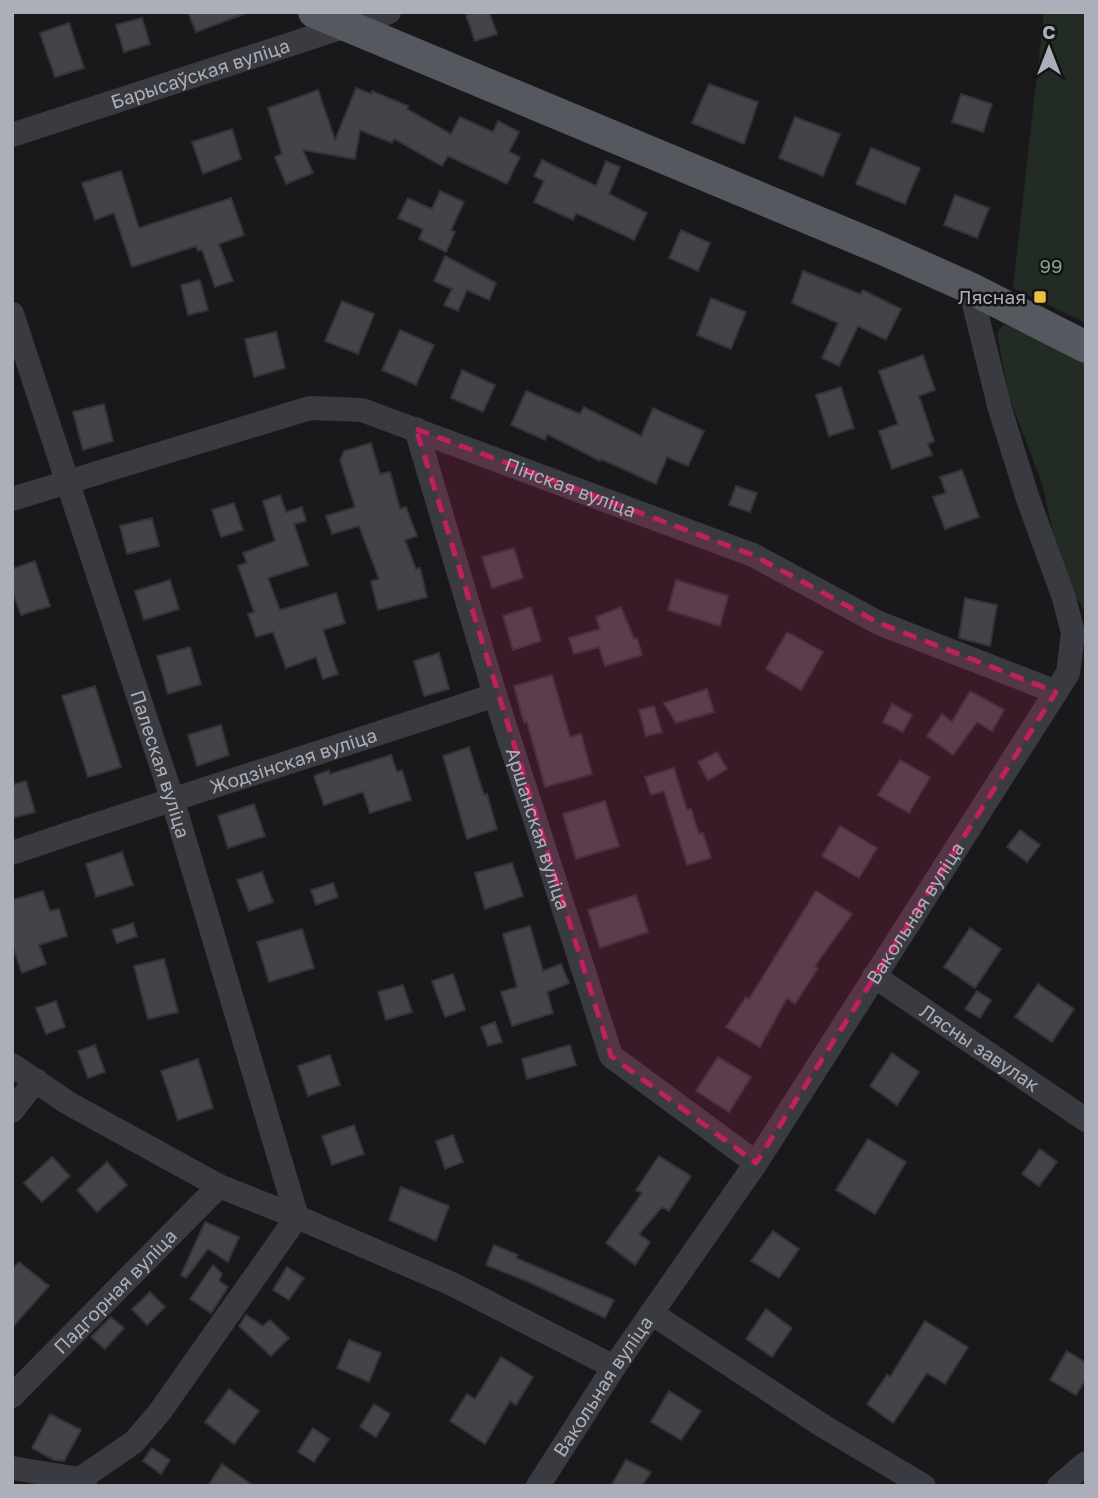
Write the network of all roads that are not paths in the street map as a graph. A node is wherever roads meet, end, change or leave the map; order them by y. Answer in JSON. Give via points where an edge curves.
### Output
{"nodes":[{"id":1,"x":314,"y":12,"type":"edge"},
{"id":2,"x":389,"y":12,"type":"edge"},
{"id":3,"x":347,"y":27,"type":"junction"},
{"id":4,"x":12,"y":135,"type":"edge"},
{"id":5,"x":970,"y":288,"type":"junction"},
{"id":6,"x":12,"y":314,"type":"edge"},
{"id":7,"x":1086,"y":347,"type":"edge"},
{"id":8,"x":416,"y":429,"type":"junction"},
{"id":9,"x":67,"y":480,"type":"junction"},
{"id":10,"x":12,"y":499,"type":"edge"},
{"id":11,"x":1070,"y":678,"type":"edge"},
{"id":12,"x":495,"y":695,"type":"junction"},
{"id":13,"x":172,"y":798,"type":"junction"},
{"id":14,"x":12,"y":853,"type":"edge"},
{"id":15,"x":874,"y":976,"type":"junction"},
{"id":16,"x":12,"y":1065,"type":"edge"},
{"id":17,"x":36,"y":1080,"type":"junction"},
{"id":18,"x":12,"y":1111,"type":"edge"},
{"id":19,"x":1086,"y":1120,"type":"edge"},
{"id":20,"x":756,"y":1163,"type":"junction"},
{"id":21,"x":219,"y":1186,"type":"junction"},
{"id":22,"x":297,"y":1217,"type":"junction"},
{"id":23,"x":651,"y":1313,"type":"junction"},
{"id":24,"x":614,"y":1367,"type":"junction"},
{"id":25,"x":12,"y":1396,"type":"edge"},
{"id":26,"x":1086,"y":1462,"type":"edge"},
{"id":27,"x":12,"y":1468,"type":"edge"},
{"id":28,"x":83,"y":1483,"type":"edge"},
{"id":29,"x":538,"y":1486,"type":"edge"},
{"id":30,"x":924,"y":1486,"type":"edge"},
{"id":31,"x":1059,"y":1486,"type":"edge"}],
"edges":[{"from":1,"to":3,"type":"main road"},
{"from":2,"to":3,"type":"street","name":"Барысаўская вуліца"},
{"from":3,"to":4,"type":"street","name":"Барысаўская вуліца"},
{"from":3,"to":5,"type":"main road"},
{"from":5,"to":7,"type":"main road"},
{"from":5,"to":11,"type":"street","name":"Вакольная вуліца","via":[[1000,409],[1073,633]]},
{"from":6,"to":9,"type":"street","name":"Палеская вуліца"},
{"from":8,"to":9,"type":"street","name":"Пінская вуліца","via":[[362,410],[310,408]]},
{"from":8,"to":11,"type":"street","name":"Пінская вуліца","via":[[753,555],[879,622]]},
{"from":8,"to":12,"type":"street","name":"Аршанская вуліца"},
{"from":9,"to":10,"type":"street","name":"Пінская вуліца"},
{"from":9,"to":13,"type":"street","name":"Палеская вуліца"},
{"from":11,"to":15,"type":"street","name":"Вакольная вуліца"},
{"from":12,"to":13,"type":"street","name":"Жодзінская вуліца"},
{"from":12,"to":20,"type":"street","name":"Аршанская вуліца","via":[[611,1056]]},
{"from":13,"to":14,"type":"street","name":"Жодзінская вуліца"},
{"from":13,"to":22,"type":"street","name":"Палеская вуліца"},
{"from":15,"to":19,"type":"street","name":"Лясны завулак"},
{"from":15,"to":20,"type":"street","name":"Вакольная вуліца"},
{"from":16,"to":17,"type":"street"},
{"from":17,"to":18,"type":"street"},
{"from":17,"to":21,"type":"street","via":[[68,1103]]},
{"from":20,"to":23,"type":"street","name":"Вакольная вуліца"},
{"from":21,"to":22,"type":"street"},
{"from":21,"to":25,"type":"street","name":"Падгорная вуліца"},
{"from":22,"to":24,"type":"street","via":[[452,1284]]},
{"from":22,"to":28,"type":"street","via":[[159,1413],[134,1442]]},
{"from":23,"to":24,"type":"street","name":"Вакольная вуліца"},
{"from":23,"to":30,"type":"street"},
{"from":24,"to":29,"type":"street","name":"Вакольная вуліца"},
{"from":26,"to":31,"type":"street"},
{"from":27,"to":28,"type":"street"}]}
